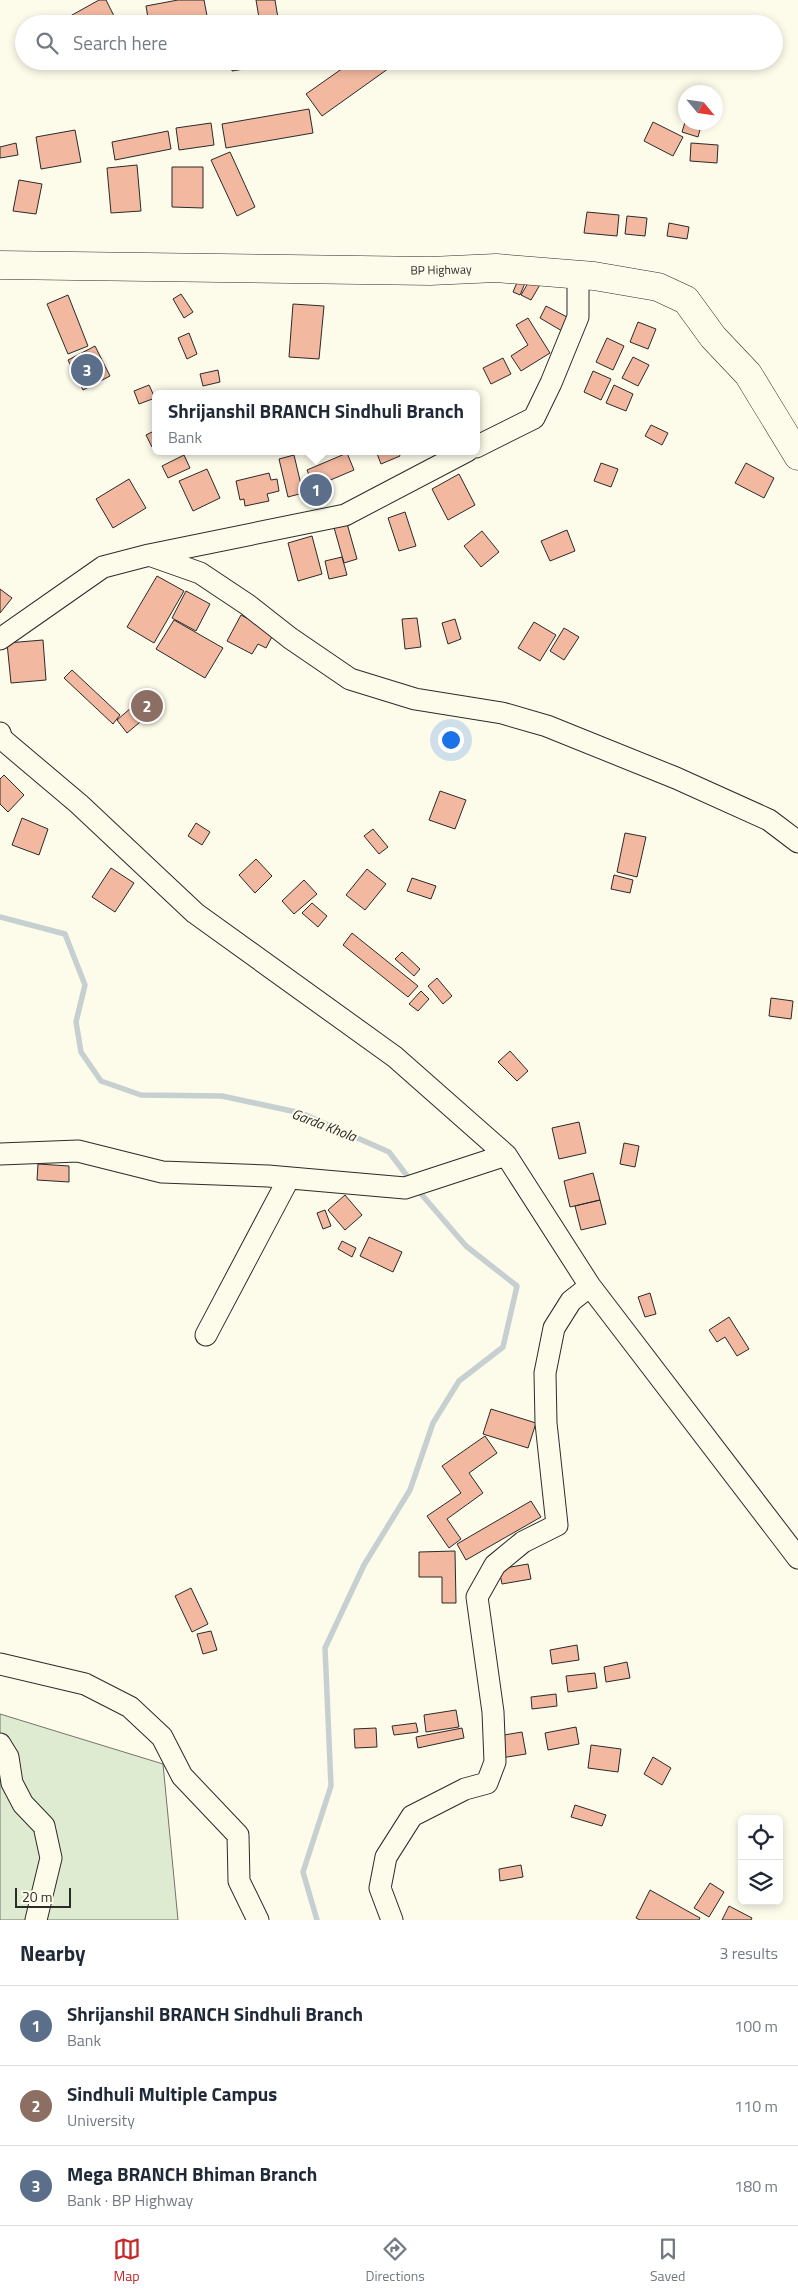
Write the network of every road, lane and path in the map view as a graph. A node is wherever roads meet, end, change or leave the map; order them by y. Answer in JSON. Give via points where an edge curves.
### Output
{"nodes":[{"id":1,"x":0,"y":265,"type":"edge"},
{"id":2,"x":578,"y":275,"type":"junction"},
{"id":3,"x":480,"y":445,"type":"edge"},
{"id":4,"x":460,"y":455,"type":"edge"},
{"id":5,"x":798,"y":456,"type":"edge"},
{"id":6,"x":149,"y":555,"type":"junction"},
{"id":7,"x":0,"y":638,"type":"edge"},
{"id":8,"x":0,"y":733,"type":"edge"},
{"id":9,"x":798,"y":842,"type":"edge"},
{"id":10,"x":0,"y":1154,"type":"edge"},
{"id":11,"x":506,"y":1155,"type":"junction"},
{"id":12,"x":289,"y":1178,"type":"junction"},
{"id":13,"x":590,"y":1286,"type":"junction"},
{"id":14,"x":206,"y":1335,"type":"dead end"},
{"id":15,"x":798,"y":1558,"type":"edge"},
{"id":16,"x":0,"y":1664,"type":"edge"},
{"id":17,"x":0,"y":1744,"type":"edge"},
{"id":18,"x":36,"y":1920,"type":"edge"},
{"id":19,"x":258,"y":1920,"type":"edge"},
{"id":20,"x":392,"y":1920,"type":"edge"}],
"edges":[{"from":1,"to":2,"type":"highway","name":"BP Highway","via":[[430,271],[496,268]]},
{"from":2,"to":3,"type":"street","via":[[578,317],[534,418]]},
{"from":2,"to":5,"type":"highway","name":"BP Highway","via":[[658,286],[686,300],[713,337],[748,374]]},
{"from":4,"to":6,"type":"street","via":[[345,515]]},
{"from":6,"to":7,"type":"street","via":[[103,567]]},
{"from":6,"to":9,"type":"street","via":[[200,573],[350,679],[415,699],[502,713],[547,726],[676,778],[768,820]]},
{"from":8,"to":11,"type":"street","via":[[2,739],[79,804],[195,913],[395,1057]]},
{"from":10,"to":12,"type":"street","via":[[78,1152],[162,1172]]},
{"from":11,"to":12,"type":"street","via":[[405,1188]]},
{"from":11,"to":13,"type":"street"},
{"from":12,"to":14,"type":"street"},
{"from":13,"to":15,"type":"street"},
{"from":13,"to":20,"type":"street","via":[[571,1301],[554,1328],[545,1373],[546,1423],[557,1525],[523,1542],[495,1565],[477,1597],[493,1712],[495,1762],[487,1782],[465,1789],[412,1816],[384,1865],[380,1888]]},
{"from":16,"to":19,"type":"street","via":[[85,1684],[130,1707],[162,1737],[182,1776],[238,1835],[239,1881]]},
{"from":17,"to":18,"type":"street","via":[[8,1757],[12,1783],[23,1804],[44,1826],[51,1858]]}]}
